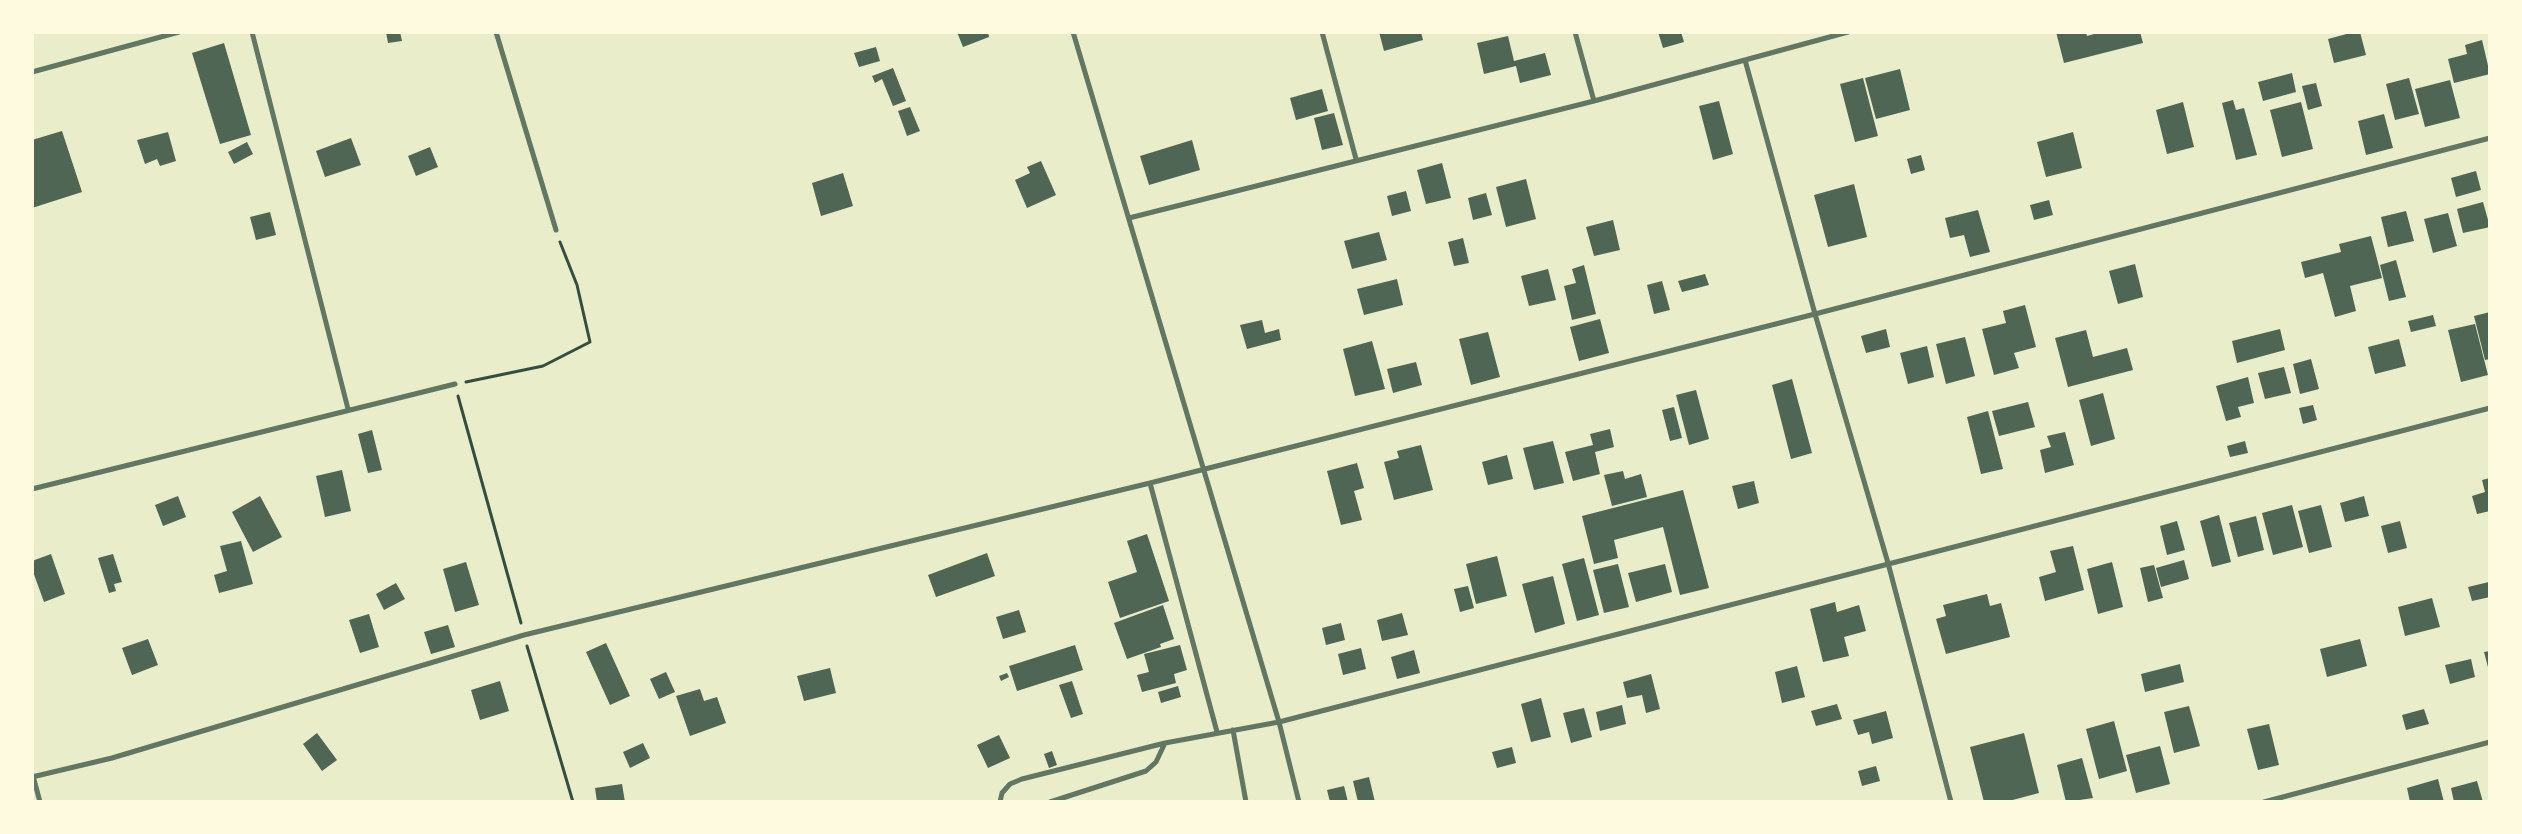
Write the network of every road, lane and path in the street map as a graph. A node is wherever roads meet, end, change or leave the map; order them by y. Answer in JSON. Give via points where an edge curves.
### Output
{"nodes":[{"id":1,"x":180,"y":32,"type":"edge"},
{"id":2,"x":252,"y":32,"type":"edge"},
{"id":3,"x":496,"y":32,"type":"edge"},
{"id":4,"x":1073,"y":32,"type":"edge"},
{"id":5,"x":1322,"y":32,"type":"edge"},
{"id":6,"x":1575,"y":32,"type":"edge"},
{"id":7,"x":1848,"y":32,"type":"edge"},
{"id":8,"x":1828,"y":35,"type":"edge"},
{"id":9,"x":1745,"y":60,"type":"junction"},
{"id":10,"x":32,"y":72,"type":"edge"},
{"id":11,"x":1594,"y":101,"type":"junction"},
{"id":12,"x":2490,"y":138,"type":"edge"},
{"id":13,"x":1356,"y":159,"type":"junction"},
{"id":14,"x":1129,"y":218,"type":"junction"},
{"id":15,"x":556,"y":230,"type":"joint"},
{"id":16,"x":1815,"y":314,"type":"junction"},
{"id":17,"x":455,"y":384,"type":"junction"},
{"id":18,"x":2490,"y":408,"type":"edge"},
{"id":19,"x":348,"y":409,"type":"junction"},
{"id":20,"x":1202,"y":470,"type":"junction"},
{"id":21,"x":1150,"y":483,"type":"junction"},
{"id":22,"x":32,"y":489,"type":"edge"},
{"id":23,"x":1888,"y":563,"type":"junction"},
{"id":24,"x":524,"y":635,"type":"junction"},
{"id":25,"x":1279,"y":722,"type":"junction"},
{"id":26,"x":1233,"y":730,"type":"junction"},
{"id":27,"x":1217,"y":732,"type":"junction"},
{"id":28,"x":2490,"y":742,"type":"edge"},
{"id":29,"x":1165,"y":743,"type":"junction"},
{"id":30,"x":33,"y":776,"type":"edge"},
{"id":31,"x":40,"y":802,"type":"edge"},
{"id":32,"x":573,"y":802,"type":"edge"},
{"id":33,"x":1000,"y":802,"type":"edge"},
{"id":34,"x":1050,"y":802,"type":"edge"},
{"id":35,"x":1246,"y":802,"type":"edge"},
{"id":36,"x":1299,"y":802,"type":"edge"},
{"id":37,"x":1951,"y":802,"type":"edge"},
{"id":38,"x":2264,"y":802,"type":"edge"}],
"edges":[{"from":1,"to":10,"type":"street"},
{"from":2,"to":19,"type":"street"},
{"from":3,"to":15,"type":"street"},
{"from":4,"to":14,"type":"street"},
{"from":5,"to":13,"type":"street"},
{"from":6,"to":11,"type":"street"},
{"from":7,"to":8,"type":"street"},
{"from":8,"to":9,"type":"street"},
{"from":9,"to":11,"type":"street"},
{"from":9,"to":16,"type":"street"},
{"from":11,"to":13,"type":"street"},
{"from":12,"to":16,"type":"street"},
{"from":13,"to":14,"type":"street"},
{"from":14,"to":20,"type":"street"},
{"from":15,"to":17,"type":"path","via":[[577,285],[590,342],[544,366]]},
{"from":16,"to":20,"type":"street"},
{"from":16,"to":23,"type":"street"},
{"from":17,"to":19,"type":"street"},
{"from":17,"to":24,"type":"path"},
{"from":18,"to":23,"type":"street"},
{"from":19,"to":22,"type":"street"},
{"from":20,"to":21,"type":"street"},
{"from":20,"to":25,"type":"street"},
{"from":21,"to":24,"type":"street"},
{"from":21,"to":27,"type":"street"},
{"from":23,"to":25,"type":"street"},
{"from":23,"to":37,"type":"street"},
{"from":24,"to":30,"type":"street","via":[[112,758]]},
{"from":24,"to":32,"type":"path"},
{"from":25,"to":26,"type":"street"},
{"from":25,"to":36,"type":"street"},
{"from":26,"to":27,"type":"street"},
{"from":26,"to":35,"type":"street"},
{"from":27,"to":29,"type":"street"},
{"from":28,"to":38,"type":"street"},
{"from":29,"to":33,"type":"street","via":[[1022,779],[1010,784],[1002,793]]},
{"from":29,"to":34,"type":"street","via":[[1156,762],[1146,771]]},
{"from":30,"to":31,"type":"street"}]}
